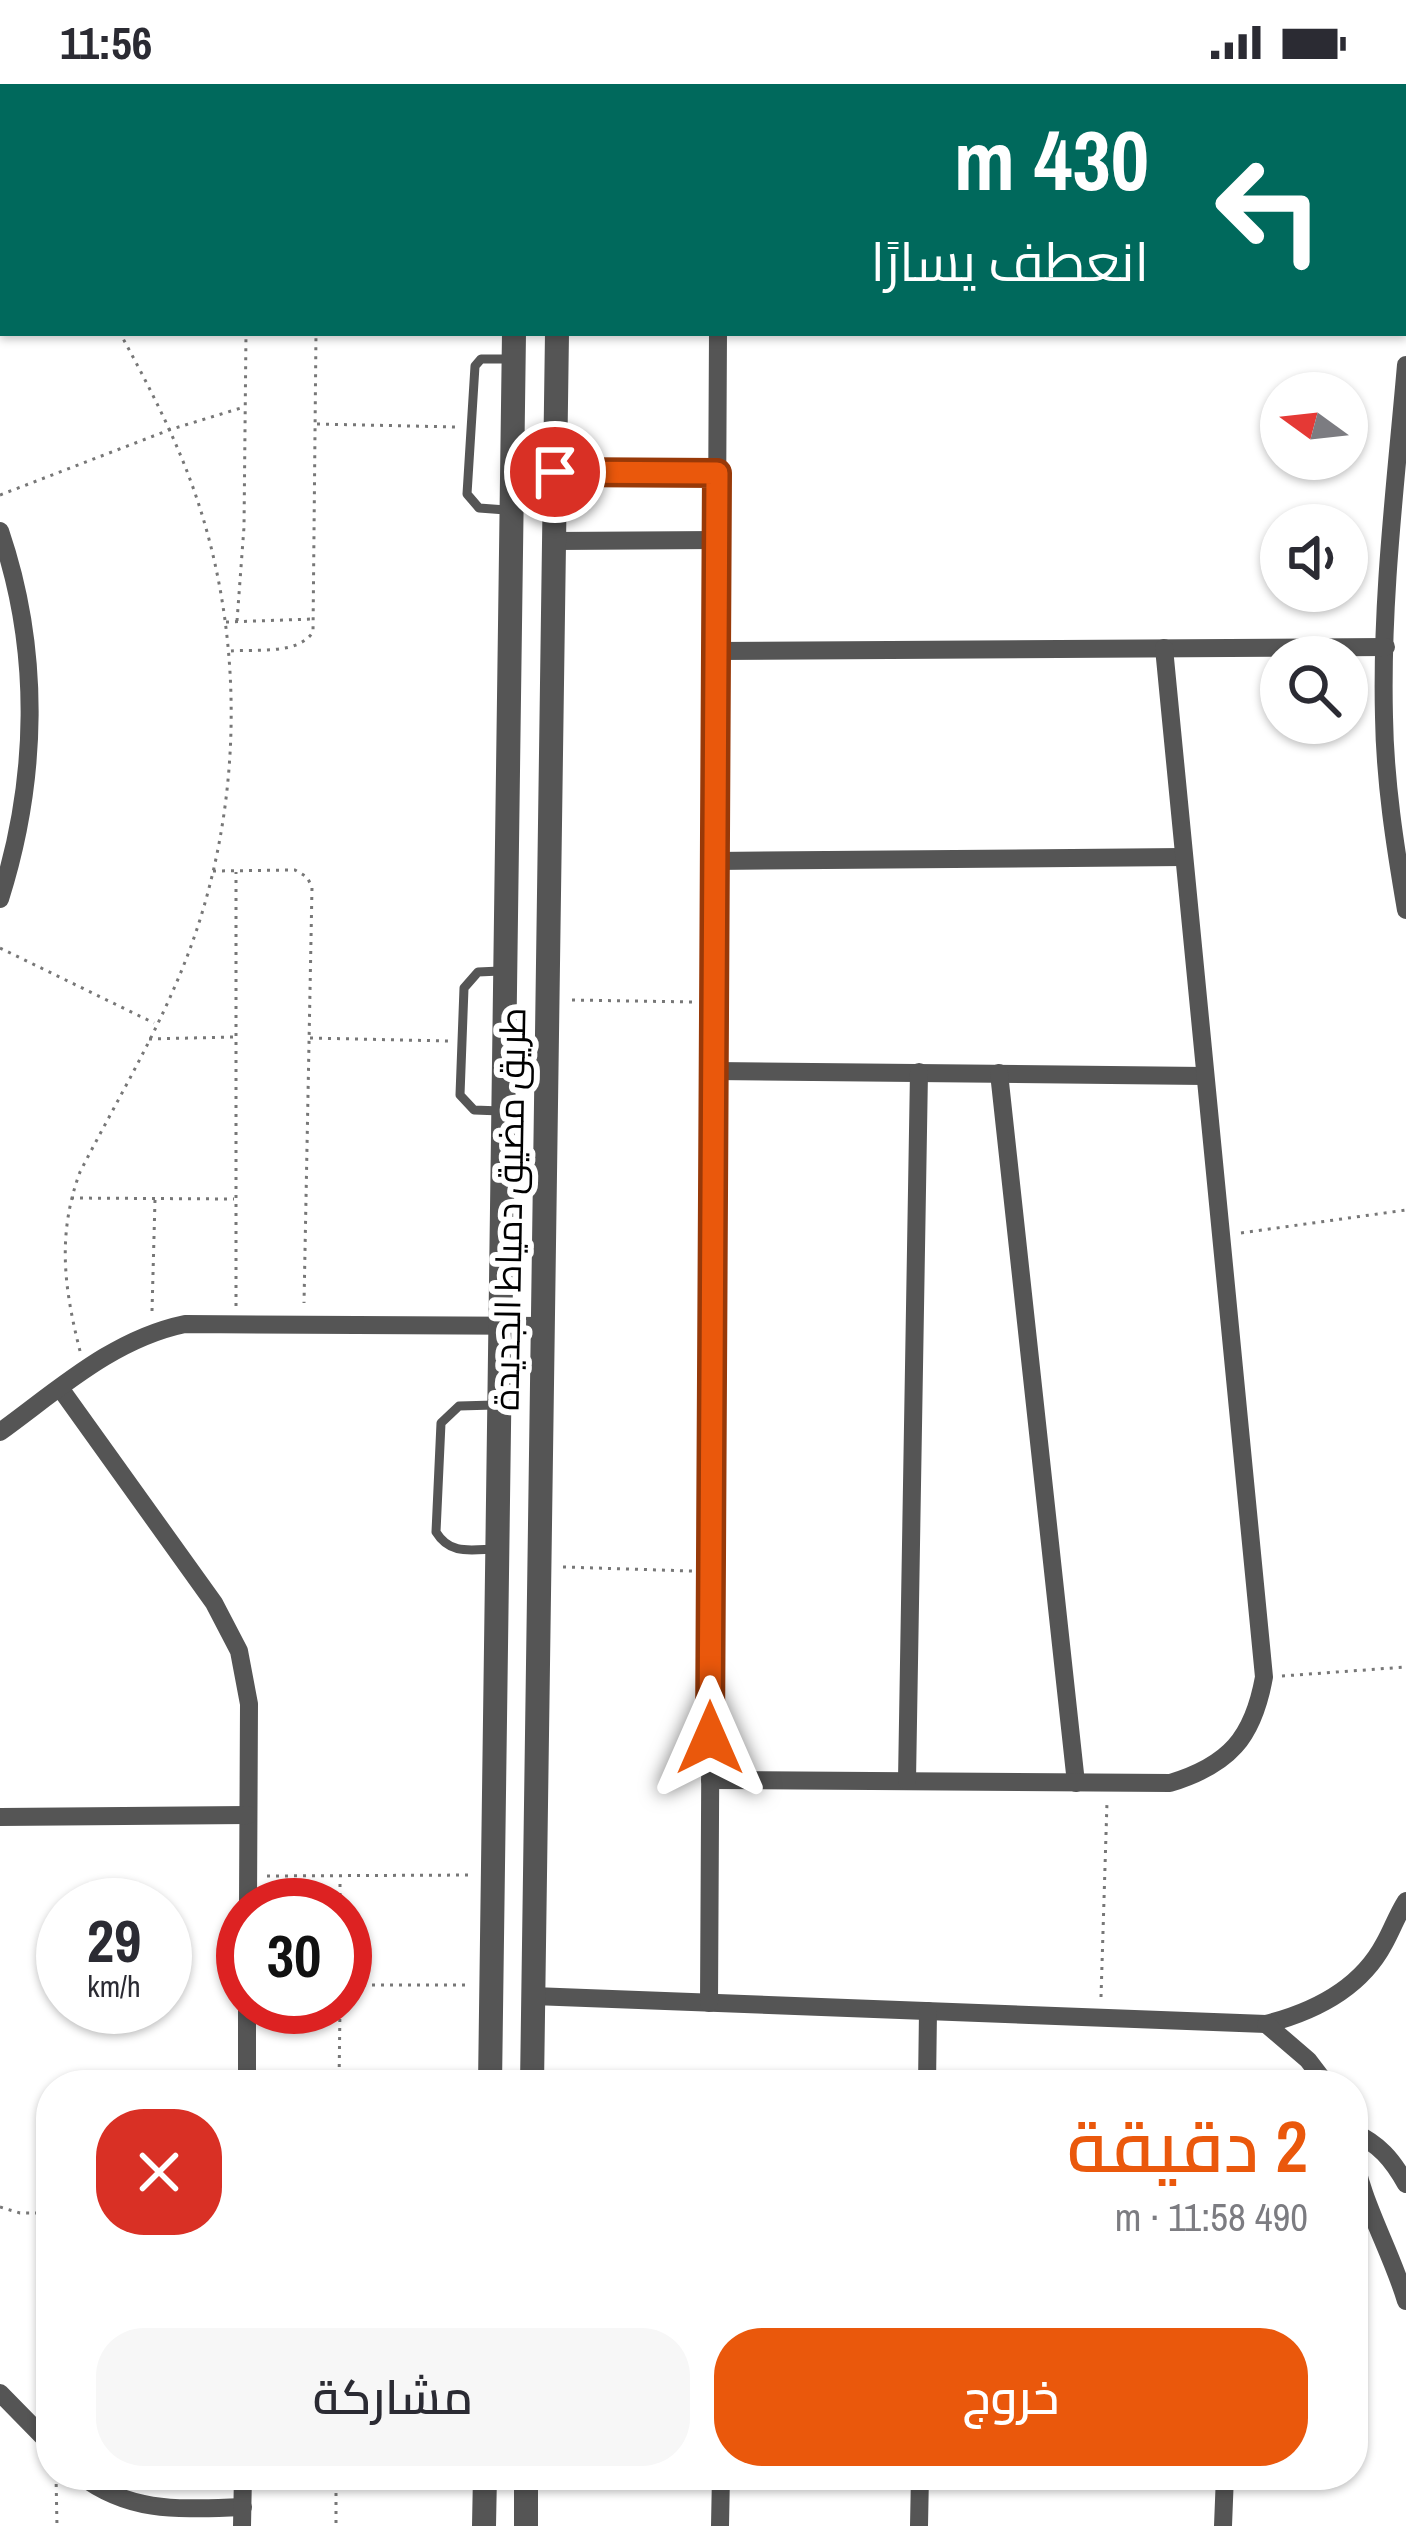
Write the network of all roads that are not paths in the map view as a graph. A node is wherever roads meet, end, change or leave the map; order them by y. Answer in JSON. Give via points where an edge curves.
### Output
{"nodes":[{"id":1,"x":557,"y":336,"type":"edge"},
{"id":2,"x":718,"y":336,"type":"edge"},
{"id":3,"x":514,"y":346,"type":"edge"},
{"id":4,"x":1406,"y":364,"type":"edge"},
{"id":5,"x":555,"y":472,"type":"junction"},
{"id":6,"x":717,"y":473,"type":"junction"},
{"id":7,"x":512,"y":509,"type":"junction"},
{"id":8,"x":0,"y":531,"type":"edge"},
{"id":9,"x":717,"y":540,"type":"junction"},
{"id":10,"x":554,"y":541,"type":"junction"},
{"id":11,"x":1386,"y":647,"type":"junction"},
{"id":12,"x":1164,"y":648,"type":"junction"},
{"id":13,"x":716,"y":651,"type":"junction"},
{"id":14,"x":1184,"y":857,"type":"junction"},
{"id":15,"x":715,"y":861,"type":"junction"},
{"id":16,"x":0,"y":898,"type":"edge"},
{"id":17,"x":1406,"y":910,"type":"edge"},
{"id":18,"x":506,"y":971,"type":"junction"},
{"id":19,"x":714,"y":1071,"type":"junction"},
{"id":20,"x":920,"y":1072,"type":"junction"},
{"id":21,"x":998,"y":1073,"type":"junction"},
{"id":22,"x":1205,"y":1076,"type":"junction"},
{"id":23,"x":503,"y":1111,"type":"junction"},
{"id":24,"x":500,"y":1325,"type":"junction"},
{"id":25,"x":543,"y":1326,"type":"junction"},
{"id":26,"x":61,"y":1388,"type":"junction"},
{"id":27,"x":500,"y":1405,"type":"junction"},
{"id":28,"x":0,"y":1432,"type":"edge"},
{"id":29,"x":497,"y":1549,"type":"junction"},
{"id":30,"x":710,"y":1780,"type":"junction"},
{"id":31,"x":907,"y":1781,"type":"junction"},
{"id":32,"x":1076,"y":1783,"type":"junction"},
{"id":33,"x":248,"y":1815,"type":"junction"},
{"id":34,"x":0,"y":1817,"type":"edge"},
{"id":35,"x":248,"y":1878,"type":"edge"},
{"id":36,"x":1406,"y":1901,"type":"edge"},
{"id":37,"x":1406,"y":1940,"type":"edge"},
{"id":38,"x":1384,"y":1946,"type":"junction"},
{"id":39,"x":533,"y":1996,"type":"junction"},
{"id":40,"x":709,"y":2002,"type":"junction"},
{"id":41,"x":928,"y":2011,"type":"junction"},
{"id":42,"x":1266,"y":2024,"type":"junction"},
{"id":43,"x":247,"y":2034,"type":"edge"},
{"id":44,"x":247,"y":2070,"type":"edge"},
{"id":45,"x":490,"y":2070,"type":"edge"},
{"id":46,"x":532,"y":2070,"type":"edge"},
{"id":47,"x":927,"y":2070,"type":"edge"},
{"id":48,"x":1316,"y":2070,"type":"edge"},
{"id":49,"x":1368,"y":2139,"type":"edge"},
{"id":50,"x":1406,"y":2184,"type":"edge"},
{"id":51,"x":1368,"y":2202,"type":"edge"},
{"id":52,"x":1406,"y":2301,"type":"edge"},
{"id":53,"x":0,"y":2393,"type":"edge"},
{"id":54,"x":36,"y":2430,"type":"edge"},
{"id":55,"x":102,"y":2490,"type":"edge"},
{"id":56,"x":484,"y":2490,"type":"edge"},
{"id":57,"x":526,"y":2490,"type":"edge"},
{"id":58,"x":721,"y":2490,"type":"edge"},
{"id":59,"x":920,"y":2490,"type":"edge"},
{"id":60,"x":1224,"y":2490,"type":"edge"},
{"id":61,"x":243,"y":2517,"type":"edge"},
{"id":62,"x":484,"y":2526,"type":"edge"},
{"id":63,"x":526,"y":2526,"type":"edge"},
{"id":64,"x":720,"y":2526,"type":"edge"},
{"id":65,"x":919,"y":2526,"type":"edge"},
{"id":66,"x":1223,"y":2526,"type":"edge"}],
"edges":[{"from":1,"to":5,"type":"street","name":"طريق مضيق دمياط الجديدة"},
{"from":2,"to":6,"type":"street"},
{"from":3,"to":7,"type":"street","name":"طريق مضيق دمياط الجديدة"},
{"from":3,"to":7,"type":"lane","via":[[478,362],[470,499],[486,511]]},
{"from":4,"to":11,"type":"street"},
{"from":5,"to":6,"type":"street"},
{"from":5,"to":10,"type":"street","name":"طريق مضيق دمياط الجديدة"},
{"from":6,"to":9,"type":"street"},
{"from":7,"to":18,"type":"street","name":"طريق مضيق دمياط الجديدة"},
{"from":8,"to":16,"type":"street","via":[[21,611],[31,711],[22,812]]},
{"from":9,"to":10,"type":"street"},
{"from":9,"to":13,"type":"street"},
{"from":10,"to":25,"type":"street","name":"طريق مضيق دمياط الجديدة"},
{"from":11,"to":12,"type":"street"},
{"from":11,"to":17,"type":"street","via":[[1391,827]]},
{"from":12,"to":13,"type":"street"},
{"from":12,"to":14,"type":"street"},
{"from":13,"to":15,"type":"street"},
{"from":14,"to":15,"type":"street"},
{"from":14,"to":22,"type":"street"},
{"from":15,"to":19,"type":"street"},
{"from":18,"to":23,"type":"street","name":"طريق مضيق دمياط الجديدة"},
{"from":18,"to":23,"type":"lane","via":[[478,972],[466,982],[462,1041],[463,1100],[482,1113]]},
{"from":19,"to":20,"type":"street"},
{"from":19,"to":30,"type":"street"},
{"from":20,"to":21,"type":"street"},
{"from":20,"to":31,"type":"street"},
{"from":21,"to":22,"type":"street"},
{"from":21,"to":32,"type":"street"},
{"from":22,"to":32,"type":"street","via":[[1264,1677],[1252,1721],[1225,1758],[1199,1774],[1170,1784]]},
{"from":23,"to":24,"type":"street","name":"طريق مضيق دمياط الجديدة"},
{"from":24,"to":25,"type":"street"},
{"from":24,"to":26,"type":"street","via":[[201,1322],[116,1348]]},
{"from":24,"to":27,"type":"street","name":"طريق مضيق دمياط الجديدة"},
{"from":25,"to":39,"type":"street","name":"طريق مضيق دمياط الجديدة"},
{"from":26,"to":28,"type":"street"},
{"from":26,"to":33,"type":"street","via":[[232,1634],[249,1704]]},
{"from":27,"to":29,"type":"street","name":"طريق مضيق دمياط الجديدة"},
{"from":27,"to":29,"type":"lane","via":[[459,1406],[441,1423],[436,1532],[456,1550]]},
{"from":29,"to":45,"type":"street","name":"طريق مضيق دمياط الجديدة"},
{"from":30,"to":31,"type":"street"},
{"from":30,"to":40,"type":"street"},
{"from":31,"to":32,"type":"street"},
{"from":33,"to":34,"type":"street"},
{"from":33,"to":35,"type":"street"},
{"from":36,"to":38,"type":"street"},
{"from":37,"to":38,"type":"street"},
{"from":38,"to":42,"type":"street","via":[[1333,1997]]},
{"from":39,"to":40,"type":"street"},
{"from":39,"to":46,"type":"street","name":"طريق مضيق دمياط الجديدة"},
{"from":40,"to":41,"type":"street"},
{"from":41,"to":42,"type":"street"},
{"from":41,"to":47,"type":"street"},
{"from":42,"to":48,"type":"street"},
{"from":43,"to":44,"type":"street"},
{"from":49,"to":50,"type":"street"},
{"from":51,"to":52,"type":"street"},
{"from":53,"to":54,"type":"street"},
{"from":55,"to":61,"type":"street","via":[[145,2507]]},
{"from":56,"to":62,"type":"street"},
{"from":57,"to":63,"type":"street"},
{"from":58,"to":64,"type":"street"},
{"from":59,"to":65,"type":"street"},
{"from":60,"to":66,"type":"street"}]}
